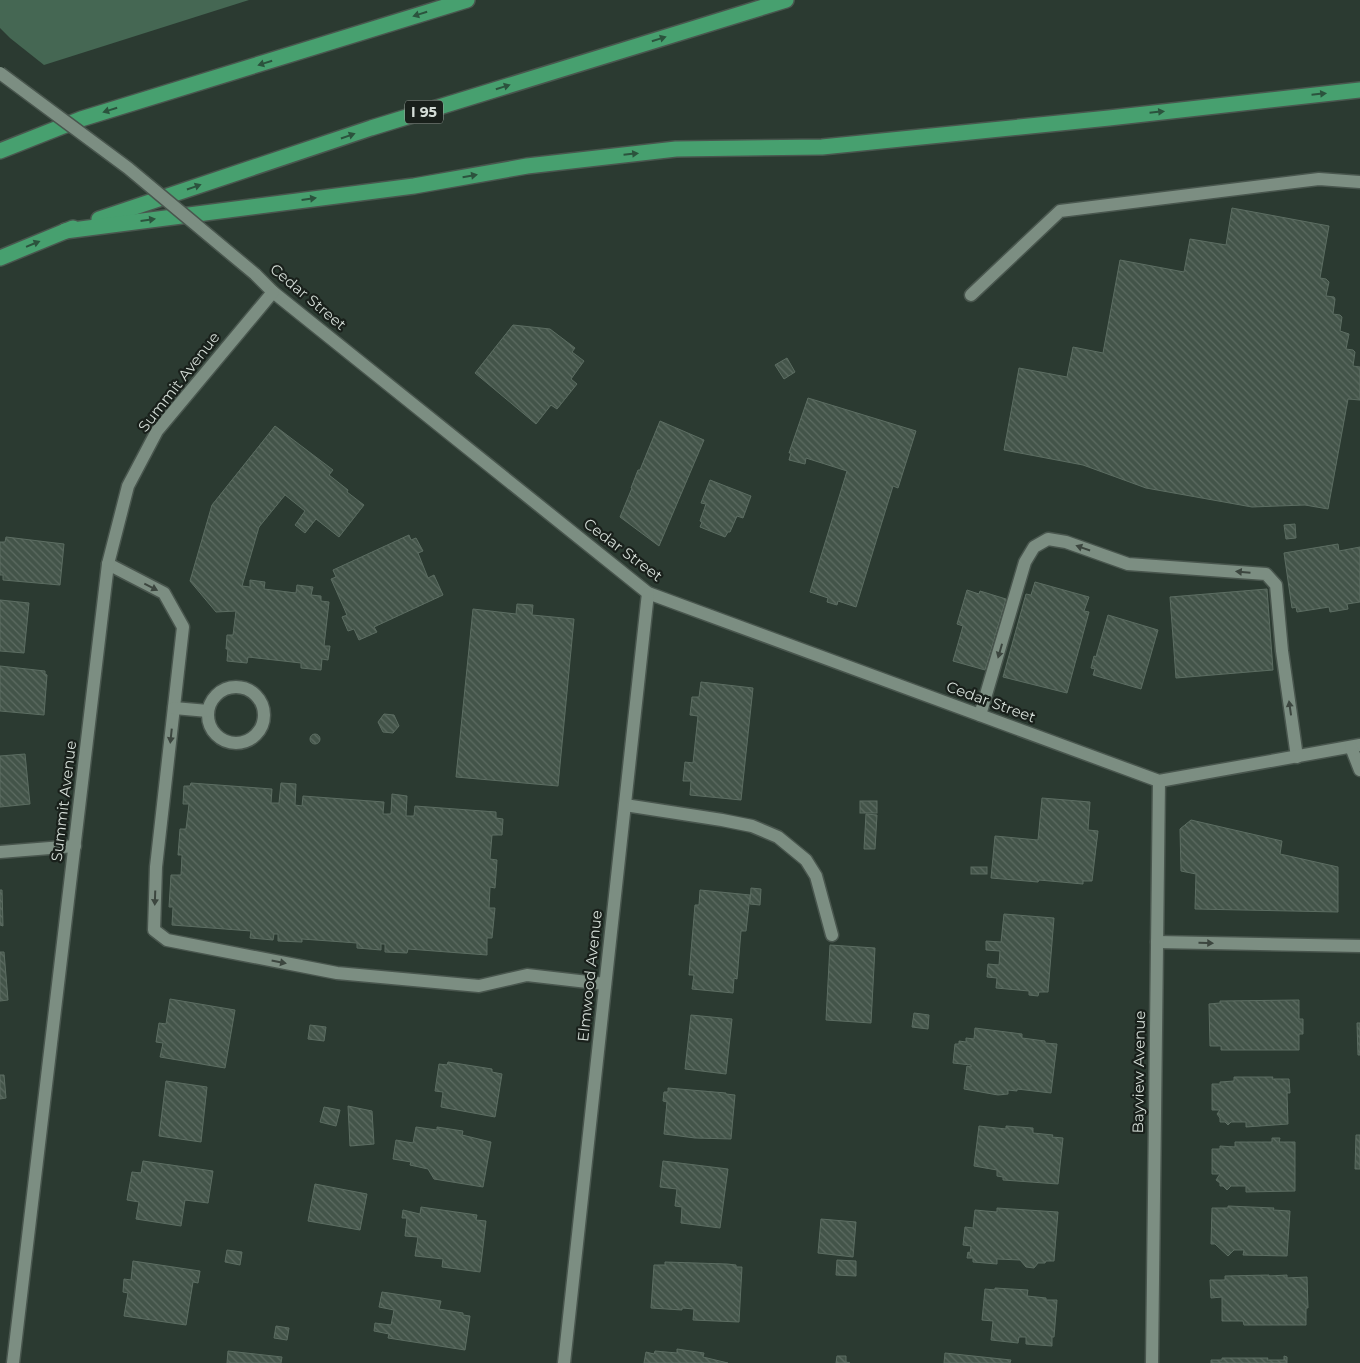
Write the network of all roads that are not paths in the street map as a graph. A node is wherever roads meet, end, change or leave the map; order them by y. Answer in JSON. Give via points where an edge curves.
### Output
{"nodes":[{"id":1,"x":467,"y":0,"type":"edge"},
{"id":2,"x":786,"y":0,"type":"edge"},
{"id":3,"x":0,"y":73,"type":"edge"},
{"id":4,"x":1360,"y":90,"type":"edge"},
{"id":5,"x":0,"y":151,"type":"edge"},
{"id":6,"x":1360,"y":182,"type":"edge"},
{"id":7,"x":65,"y":231,"type":"junction"},
{"id":8,"x":0,"y":258,"type":"edge"},
{"id":9,"x":273,"y":292,"type":"junction"},
{"id":10,"x":971,"y":295,"type":"dead end"},
{"id":11,"x":108,"y":564,"type":"junction"},
{"id":12,"x":648,"y":593,"type":"junction"},
{"id":13,"x":174,"y":708,"type":"junction"},
{"id":14,"x":208,"y":711,"type":"junction"},
{"id":15,"x":980,"y":715,"type":"junction"},
{"id":16,"x":1355,"y":746,"type":"edge"},
{"id":17,"x":1297,"y":757,"type":"junction"},
{"id":18,"x":1360,"y":770,"type":"edge"},
{"id":19,"x":1159,"y":781,"type":"junction"},
{"id":20,"x":625,"y":805,"type":"junction"},
{"id":21,"x":75,"y":846,"type":"junction"},
{"id":22,"x":0,"y":852,"type":"edge"},
{"id":23,"x":832,"y":935,"type":"dead end"},
{"id":24,"x":1157,"y":942,"type":"junction"},
{"id":25,"x":1360,"y":946,"type":"edge"},
{"id":26,"x":605,"y":984,"type":"junction"},
{"id":27,"x":12,"y":1363,"type":"edge"},
{"id":28,"x":564,"y":1363,"type":"edge"},
{"id":29,"x":1152,"y":1363,"type":"edge"}],
"edges":[{"from":1,"to":5,"type":"highway","one_way":true,"via":[[81,119]]},
{"from":7,"to":2,"type":"highway","number":"I 95","one_way":true,"via":[[371,128]]},
{"from":3,"to":9,"type":"street","name":"Cedar Street","bridge":true,"via":[[128,168]]},
{"from":7,"to":4,"type":"highway","one_way":true,"via":[[414,186],[527,166],[666,150],[822,147]]},
{"from":6,"to":10,"type":"street","via":[[1319,180],[1060,211]]},
{"from":8,"to":7,"type":"highway","number":"I 95","one_way":true},
{"from":9,"to":11,"type":"street","name":"Summit Avenue","via":[[157,431],[128,486]]},
{"from":9,"to":12,"type":"street","name":"Cedar Street"},
{"from":11,"to":13,"type":"street","one_way":true,"via":[[164,593],[183,627]]},
{"from":11,"to":21,"type":"street","name":"Summit Avenue"},
{"from":12,"to":15,"type":"street","name":"Cedar Street"},
{"from":12,"to":20,"type":"street","name":"Elmwood Avenue"},
{"from":13,"to":14,"type":"street"},
{"from":13,"to":26,"type":"street","one_way":true,"via":[[156,867],[154,930],[167,940],[337,973],[479,986],[527,975]]},
{"from":14,"to":14,"type":"street","via":[[216,695],[224,690],[242,688],[250,691],[262,705],[263,722],[252,738],[235,744],[218,736],[212,729]]},
{"from":17,"to":15,"type":"street","one_way":true,"via":[[1276,585],[1266,574],[1128,564],[1057,540],[1048,539],[1034,547],[1025,562]]},
{"from":15,"to":19,"type":"street","name":"Cedar Street"},
{"from":16,"to":17,"type":"street"},
{"from":16,"to":18,"type":"street"},
{"from":17,"to":19,"type":"street"},
{"from":19,"to":24,"type":"street","name":"Bayview Avenue"},
{"from":20,"to":23,"type":"street","via":[[752,826],[778,837],[806,860],[816,876]]},
{"from":20,"to":26,"type":"street","name":"Elmwood Avenue"},
{"from":21,"to":22,"type":"street"},
{"from":21,"to":27,"type":"street","name":"Summit Avenue"},
{"from":24,"to":25,"type":"street","one_way":true},
{"from":24,"to":29,"type":"street","name":"Bayview Avenue"},
{"from":26,"to":28,"type":"street","name":"Elmwood Avenue"}]}
